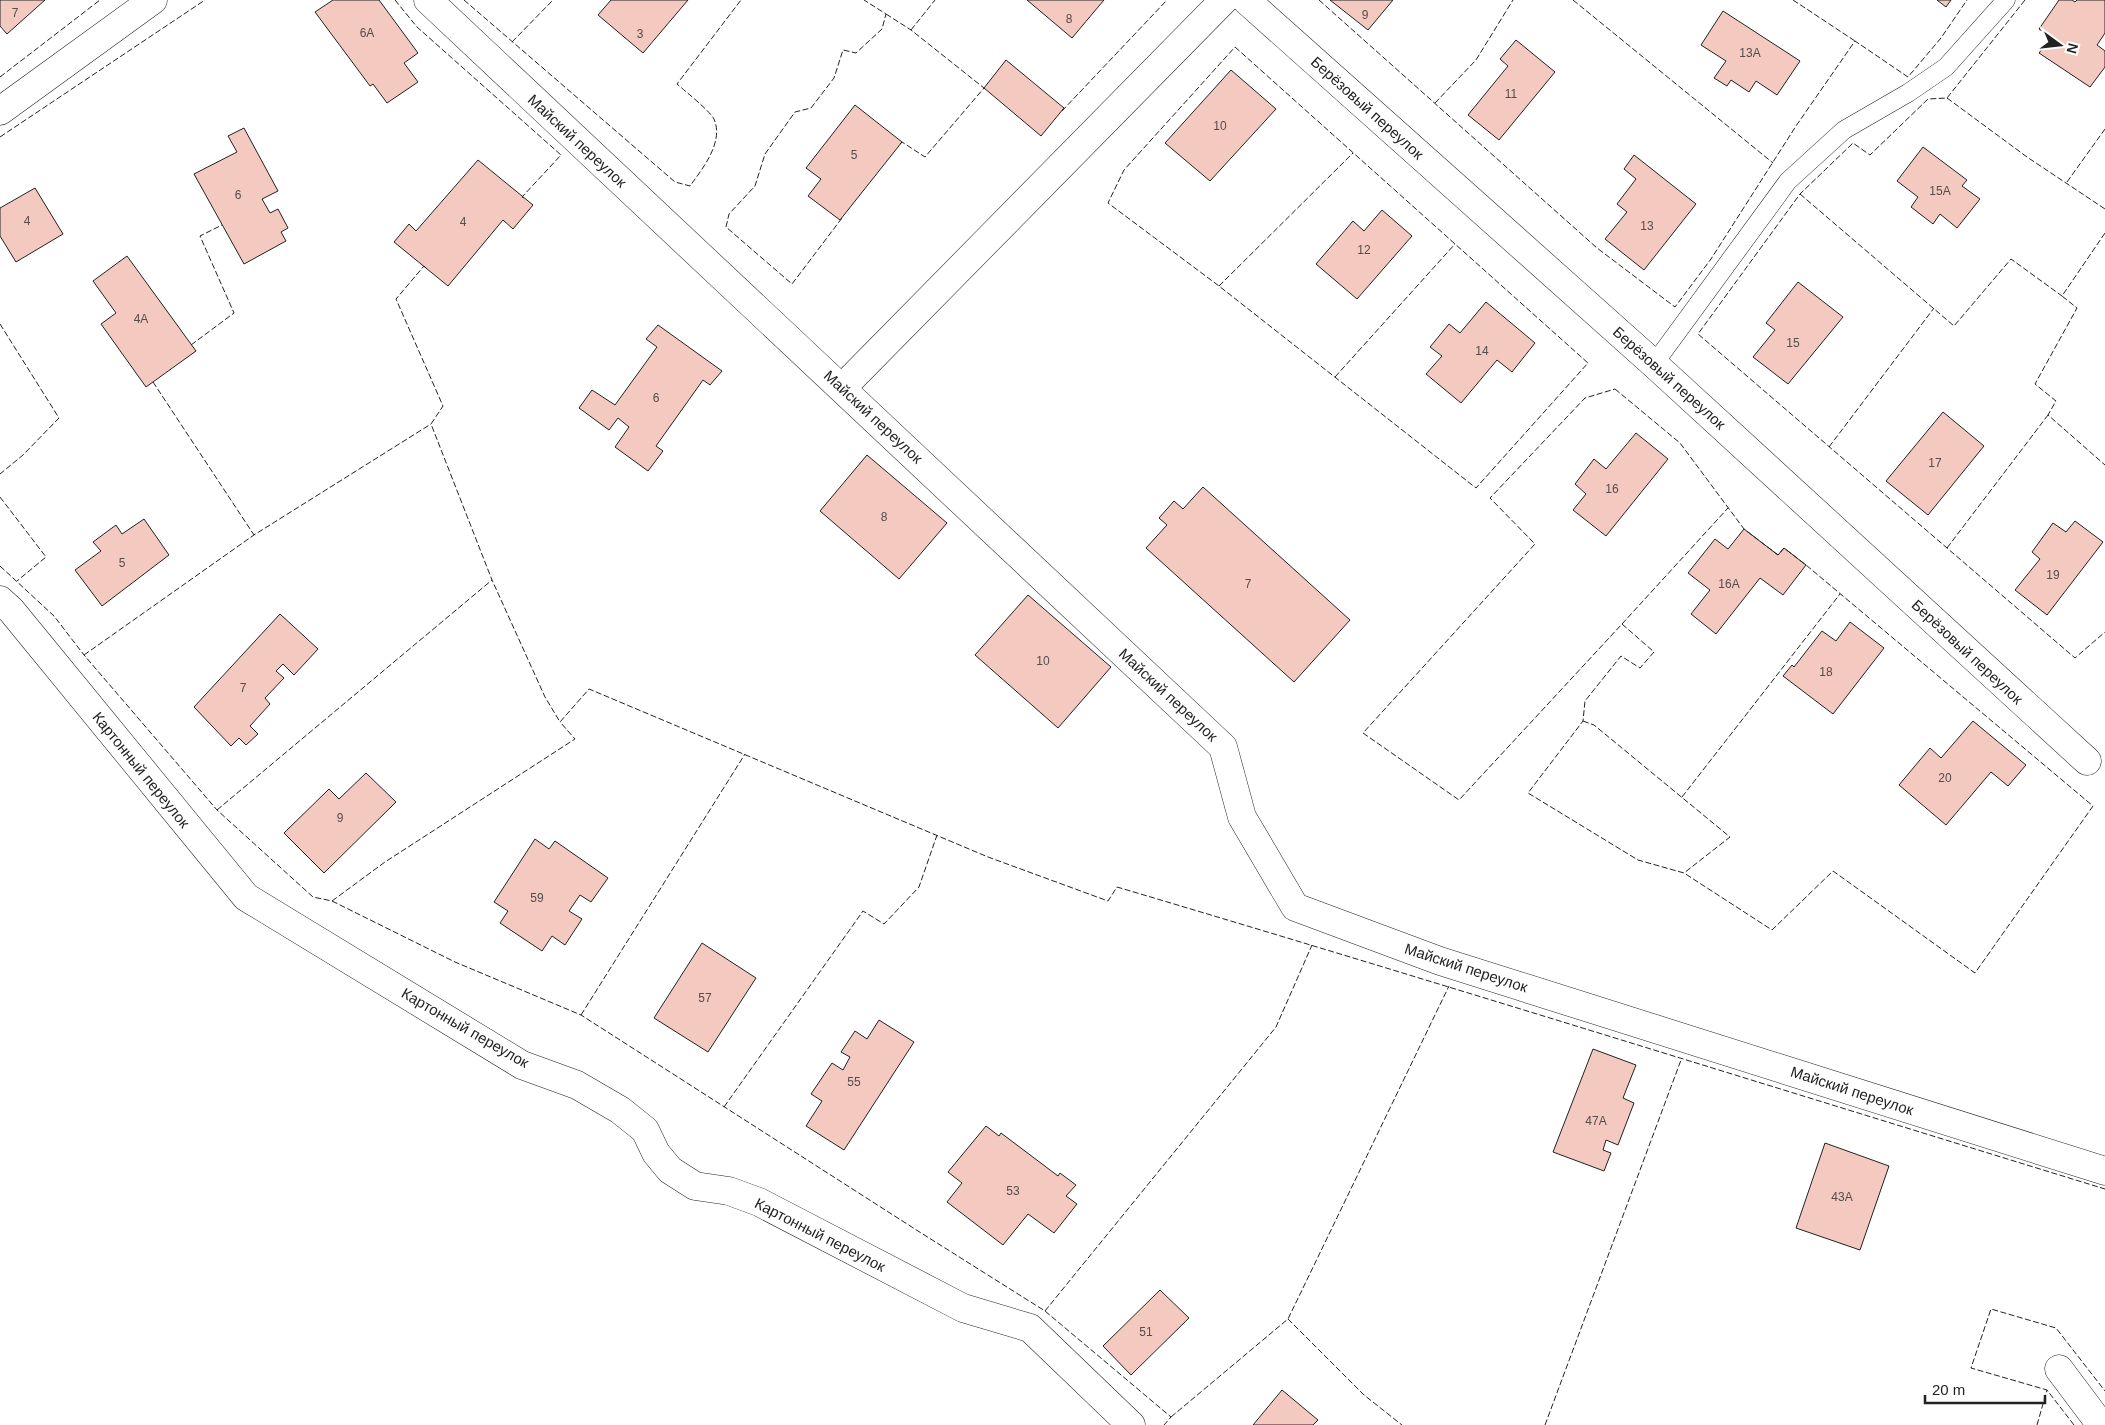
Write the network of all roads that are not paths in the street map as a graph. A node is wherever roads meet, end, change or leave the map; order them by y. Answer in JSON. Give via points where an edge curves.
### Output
{"nodes":[{"id":1,"x":153,"y":0,"type":"edge"},
{"id":2,"x":428,"y":0,"type":"edge"},
{"id":3,"x":1224,"y":0,"type":"edge"},
{"id":4,"x":1246,"y":0,"type":"edge"},
{"id":5,"x":2006,"y":0,"type":"edge"},
{"id":6,"x":0,"y":111,"type":"edge"},
{"id":7,"x":1654,"y":364,"type":"junction"},
{"id":8,"x":842,"y":388,"type":"junction"},
{"id":9,"x":0,"y":600,"type":"edge"},
{"id":10,"x":2086,"y":761,"type":"dead end"},
{"id":11,"x":2105,"y":1171,"type":"edge"},
{"id":12,"x":2059,"y":1369,"type":"dead end"},
{"id":13,"x":1131,"y":1425,"type":"edge"},
{"id":14,"x":2101,"y":1425,"type":"edge"}],
"edges":[{"from":1,"to":6,"type":"street"},
{"from":2,"to":8,"type":"street","name":"Майский переулок"},
{"from":3,"to":8,"type":"street"},
{"from":4,"to":7,"type":"street","name":"Берёзовый переулок"},
{"from":5,"to":7,"type":"lane","via":[[1946,67],[1844,130],[1788,181]]},
{"from":7,"to":10,"type":"street","name":"Берёзовый переулок"},
{"from":8,"to":11,"type":"street","name":"Майский переулок","via":[[1223,747],[1242,817],[1295,907],[1440,961]]},
{"from":9,"to":13,"type":"street","name":"Картонный переулок","via":[[246,897],[522,1064],[577,1085],[620,1110],[644,1130],[670,1170],[695,1186],[729,1191],[759,1202],[963,1308],[1030,1328]]},
{"from":12,"to":14,"type":"street"}]}
